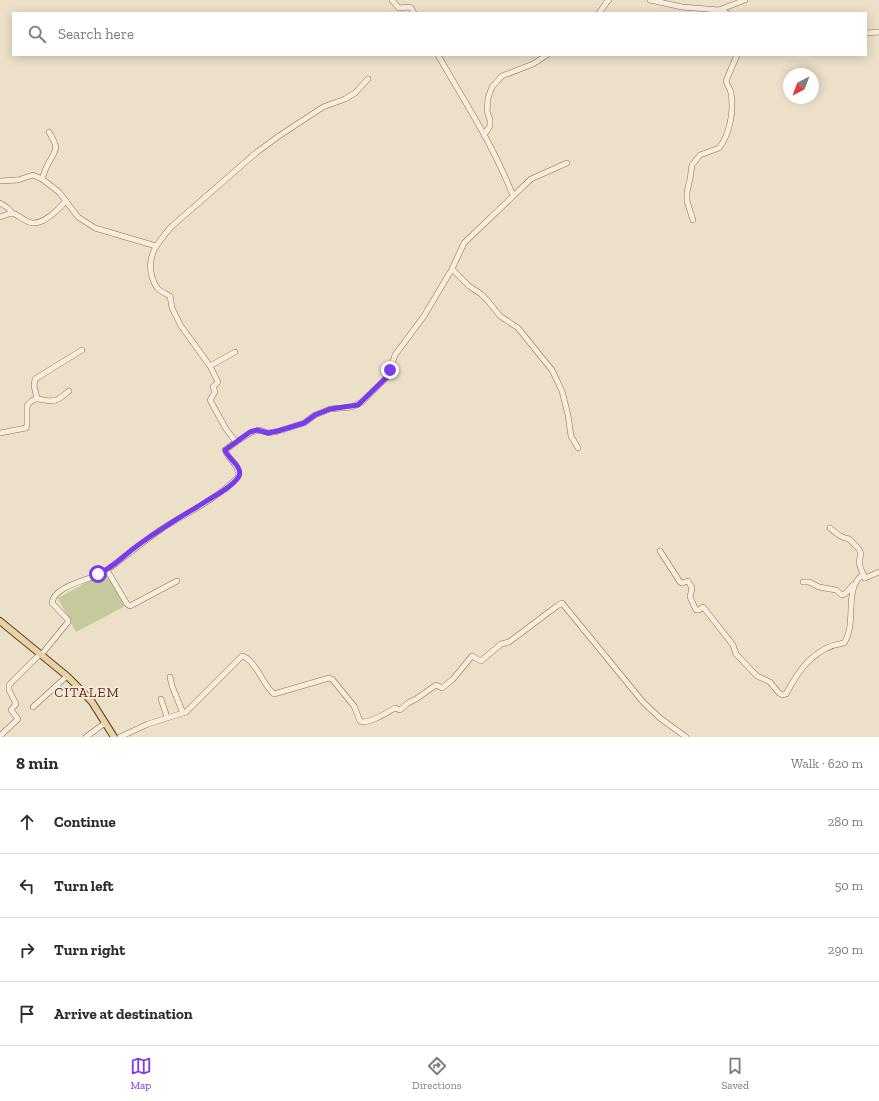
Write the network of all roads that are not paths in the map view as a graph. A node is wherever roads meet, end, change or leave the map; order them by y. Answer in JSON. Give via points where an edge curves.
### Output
{"nodes":[{"id":1,"x":392,"y":0,"type":"edge"},
{"id":2,"x":609,"y":0,"type":"edge"},
{"id":3,"x":650,"y":0,"type":"edge"},
{"id":4,"x":745,"y":0,"type":"edge"},
{"id":5,"x":719,"y":10,"type":"junction"},
{"id":6,"x":414,"y":12,"type":"edge"},
{"id":7,"x":600,"y":12,"type":"edge"},
{"id":8,"x":724,"y":12,"type":"edge"},
{"id":9,"x":879,"y":32,"type":"edge"},
{"id":10,"x":867,"y":33,"type":"edge"},
{"id":11,"x":439,"y":56,"type":"edge"},
{"id":12,"x":545,"y":56,"type":"edge"},
{"id":13,"x":737,"y":56,"type":"edge"},
{"id":14,"x":368,"y":79,"type":"dead end"},
{"id":15,"x":49,"y":132,"type":"dead end"},
{"id":16,"x":484,"y":135,"type":"junction"},
{"id":17,"x":567,"y":163,"type":"dead end"},
{"id":18,"x":42,"y":179,"type":"junction"},
{"id":19,"x":0,"y":181,"type":"edge"},
{"id":20,"x":513,"y":196,"type":"junction"},
{"id":21,"x":66,"y":201,"type":"junction"},
{"id":22,"x":0,"y":203,"type":"edge"},
{"id":23,"x":12,"y":213,"type":"junction"},
{"id":24,"x":0,"y":216,"type":"edge"},
{"id":25,"x":692,"y":220,"type":"dead end"},
{"id":26,"x":156,"y":246,"type":"junction"},
{"id":27,"x":452,"y":268,"type":"junction"},
{"id":28,"x":82,"y":350,"type":"dead end"},
{"id":29,"x":235,"y":352,"type":"dead end"},
{"id":30,"x":210,"y":366,"type":"junction"},
{"id":31,"x":69,"y":391,"type":"dead end"},
{"id":32,"x":37,"y":398,"type":"junction"},
{"id":33,"x":0,"y":434,"type":"edge"},
{"id":34,"x":236,"y":442,"type":"junction"},
{"id":35,"x":578,"y":448,"type":"dead end"},
{"id":36,"x":830,"y":528,"type":"dead end"},
{"id":37,"x":660,"y":552,"type":"dead end"},
{"id":38,"x":107,"y":570,"type":"junction"},
{"id":39,"x":879,"y":572,"type":"edge"},
{"id":40,"x":865,"y":578,"type":"junction"},
{"id":41,"x":177,"y":581,"type":"dead end"},
{"id":42,"x":804,"y":582,"type":"dead end"},
{"id":43,"x":854,"y":584,"type":"junction"},
{"id":44,"x":0,"y":621,"type":"edge"},
{"id":45,"x":41,"y":655,"type":"junction"},
{"id":46,"x":67,"y":676,"type":"junction"},
{"id":47,"x":170,"y":677,"type":"dead end"},
{"id":48,"x":161,"y":699,"type":"dead end"},
{"id":49,"x":33,"y":707,"type":"dead end"},
{"id":50,"x":183,"y":713,"type":"junction"},
{"id":51,"x":168,"y":717,"type":"junction"},
{"id":52,"x":105,"y":723,"type":"junction"},
{"id":53,"x":0,"y":736,"type":"edge"},
{"id":54,"x":86,"y":737,"type":"edge"},
{"id":55,"x":114,"y":737,"type":"edge"},
{"id":56,"x":120,"y":737,"type":"edge"},
{"id":57,"x":686,"y":737,"type":"edge"}],
"edges":[{"from":1,"to":6,"type":"street","via":[[399,8],[410,7]]},
{"from":2,"to":7,"type":"street"},
{"from":3,"to":5,"type":"street","via":[[682,7]]},
{"from":4,"to":5,"type":"street"},
{"from":5,"to":8,"type":"street"},
{"from":9,"to":10,"type":"street"},
{"from":11,"to":16,"type":"street"},
{"from":12,"to":16,"type":"street","via":[[533,64],[502,76],[492,87],[487,111],[490,126]]},
{"from":13,"to":25,"type":"street","via":[[726,81],[731,93],[727,133],[718,148],[700,155],[692,165],[687,192]]},
{"from":14,"to":26,"type":"street","via":[[355,93],[323,107],[258,152],[171,227]]},
{"from":15,"to":18,"type":"street","via":[[54,141],[55,152],[47,164]]},
{"from":16,"to":20,"type":"street"},
{"from":17,"to":20,"type":"street","via":[[531,179]]},
{"from":18,"to":19,"type":"street","via":[[33,175],[18,180]]},
{"from":18,"to":21,"type":"street"},
{"from":20,"to":27,"type":"street","via":[[464,243]]},
{"from":21,"to":23,"type":"street","via":[[53,215],[37,222],[26,221]]},
{"from":21,"to":26,"type":"street","via":[[78,217],[95,228]]},
{"from":22,"to":23,"type":"street"},
{"from":23,"to":24,"type":"street"},
{"from":26,"to":30,"type":"street","via":[[149,263],[155,286],[170,296],[172,308],[181,326]]},
{"from":27,"to":34,"type":"street","via":[[421,320],[395,355],[387,377],[362,402],[352,407],[330,409],[304,423],[278,431],[252,432]]},
{"from":27,"to":35,"type":"street","via":[[469,286],[481,294],[500,316],[518,328],[552,370],[562,391],[570,434]]},
{"from":28,"to":32,"type":"street","via":[[35,379],[33,384]]},
{"from":29,"to":30,"type":"street"},
{"from":30,"to":34,"type":"street","via":[[218,382],[213,387],[215,392],[210,400]]},
{"from":31,"to":32,"type":"street","via":[[56,400]]},
{"from":32,"to":33,"type":"street","via":[[27,406],[26,428]]},
{"from":34,"to":38,"type":"street","via":[[225,450],[235,462],[239,474],[230,485],[153,535]]},
{"from":36,"to":40,"type":"street","via":[[838,536],[849,539],[859,549],[859,566]]},
{"from":37,"to":43,"type":"street","via":[[682,584],[688,580],[692,588],[690,597],[696,610],[703,607],[733,645],[736,654],[757,676],[770,682],[778,693],[783,695],[817,652],[844,643],[848,637]]},
{"from":38,"to":41,"type":"street","via":[[130,606]]},
{"from":38,"to":45,"type":"street","via":[[66,587],[54,598],[52,603],[68,622]]},
{"from":39,"to":40,"type":"street"},
{"from":40,"to":43,"type":"street","via":[[861,576]]},
{"from":42,"to":43,"type":"street","via":[[836,590],[842,595]]},
{"from":44,"to":45,"type":"main road"},
{"from":45,"to":46,"type":"main road"},
{"from":45,"to":53,"type":"street","via":[[9,685],[16,703],[11,710],[18,719]]},
{"from":46,"to":49,"type":"street"},
{"from":46,"to":52,"type":"main road","via":[[92,702]]},
{"from":47,"to":50,"type":"street"},
{"from":48,"to":51,"type":"street"},
{"from":50,"to":51,"type":"street"},
{"from":50,"to":57,"type":"street","via":[[244,656],[274,694],[332,679],[354,706],[360,721],[364,722],[396,708],[400,710],[436,685],[442,688],[472,656],[481,661],[502,643],[509,642],[562,603],[644,702],[660,718]]},
{"from":51,"to":56,"type":"street"},
{"from":52,"to":54,"type":"street"},
{"from":52,"to":55,"type":"main road"}]}
